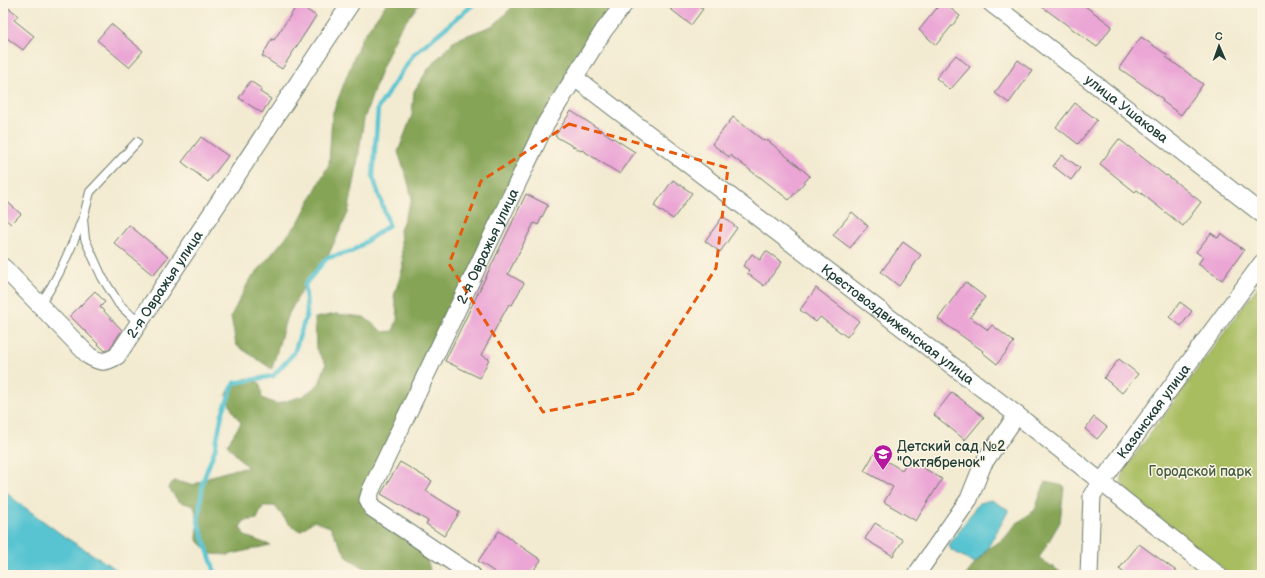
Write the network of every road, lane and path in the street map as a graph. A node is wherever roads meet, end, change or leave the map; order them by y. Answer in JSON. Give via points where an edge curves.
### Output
{"nodes":[{"id":1,"x":351,"y":3,"type":"edge"},
{"id":2,"x":625,"y":3,"type":"edge"},
{"id":3,"x":991,"y":3,"type":"edge"},
{"id":4,"x":575,"y":78,"type":"junction"},
{"id":5,"x":137,"y":142,"type":"dead end"},
{"id":6,"x":1262,"y":214,"type":"edge"},
{"id":7,"x":83,"y":219,"type":"junction"},
{"id":8,"x":1262,"y":263,"type":"edge"},
{"id":9,"x":3,"y":267,"type":"edge"},
{"id":10,"x":33,"y":298,"type":"junction"},
{"id":11,"x":139,"y":323,"type":"junction"},
{"id":12,"x":1017,"y":415,"type":"junction"},
{"id":13,"x":1102,"y":481,"type":"junction"},
{"id":14,"x":472,"y":575,"type":"edge"},
{"id":15,"x":916,"y":575,"type":"edge"},
{"id":16,"x":1089,"y":575,"type":"edge"},
{"id":17,"x":1218,"y":575,"type":"edge"}],
"edges":[{"from":1,"to":11,"type":"street","name":"2-я Овражья улица"},
{"from":2,"to":4,"type":"street","name":"2-я Овражья улица","via":[[604,30]]},
{"from":3,"to":6,"type":"street","name":"улица Ушакова"},
{"from":4,"to":12,"type":"street","name":"Крестовоздвиженская улица"},
{"from":4,"to":14,"type":"street","name":"2-я Овражья улица","via":[[546,123],[368,500],[372,508]]},
{"from":5,"to":7,"type":"lane","via":[[90,192]]},
{"from":7,"to":10,"type":"lane","via":[[46,297]]},
{"from":7,"to":11,"type":"lane","via":[[85,239],[102,277],[119,304]]},
{"from":8,"to":13,"type":"street","name":"Казанская улица"},
{"from":9,"to":10,"type":"street"},
{"from":10,"to":11,"type":"street","name":"2-я Овражья улица","via":[[88,356],[98,361],[107,362],[117,356]]},
{"from":12,"to":13,"type":"street","name":"Крестовоздвиженская улица"},
{"from":12,"to":15,"type":"street","via":[[983,464],[969,499]]},
{"from":13,"to":16,"type":"street","name":"Казанская улица","via":[[1092,495]]},
{"from":13,"to":17,"type":"street","name":"Крестовоздвиженская улица"}]}
